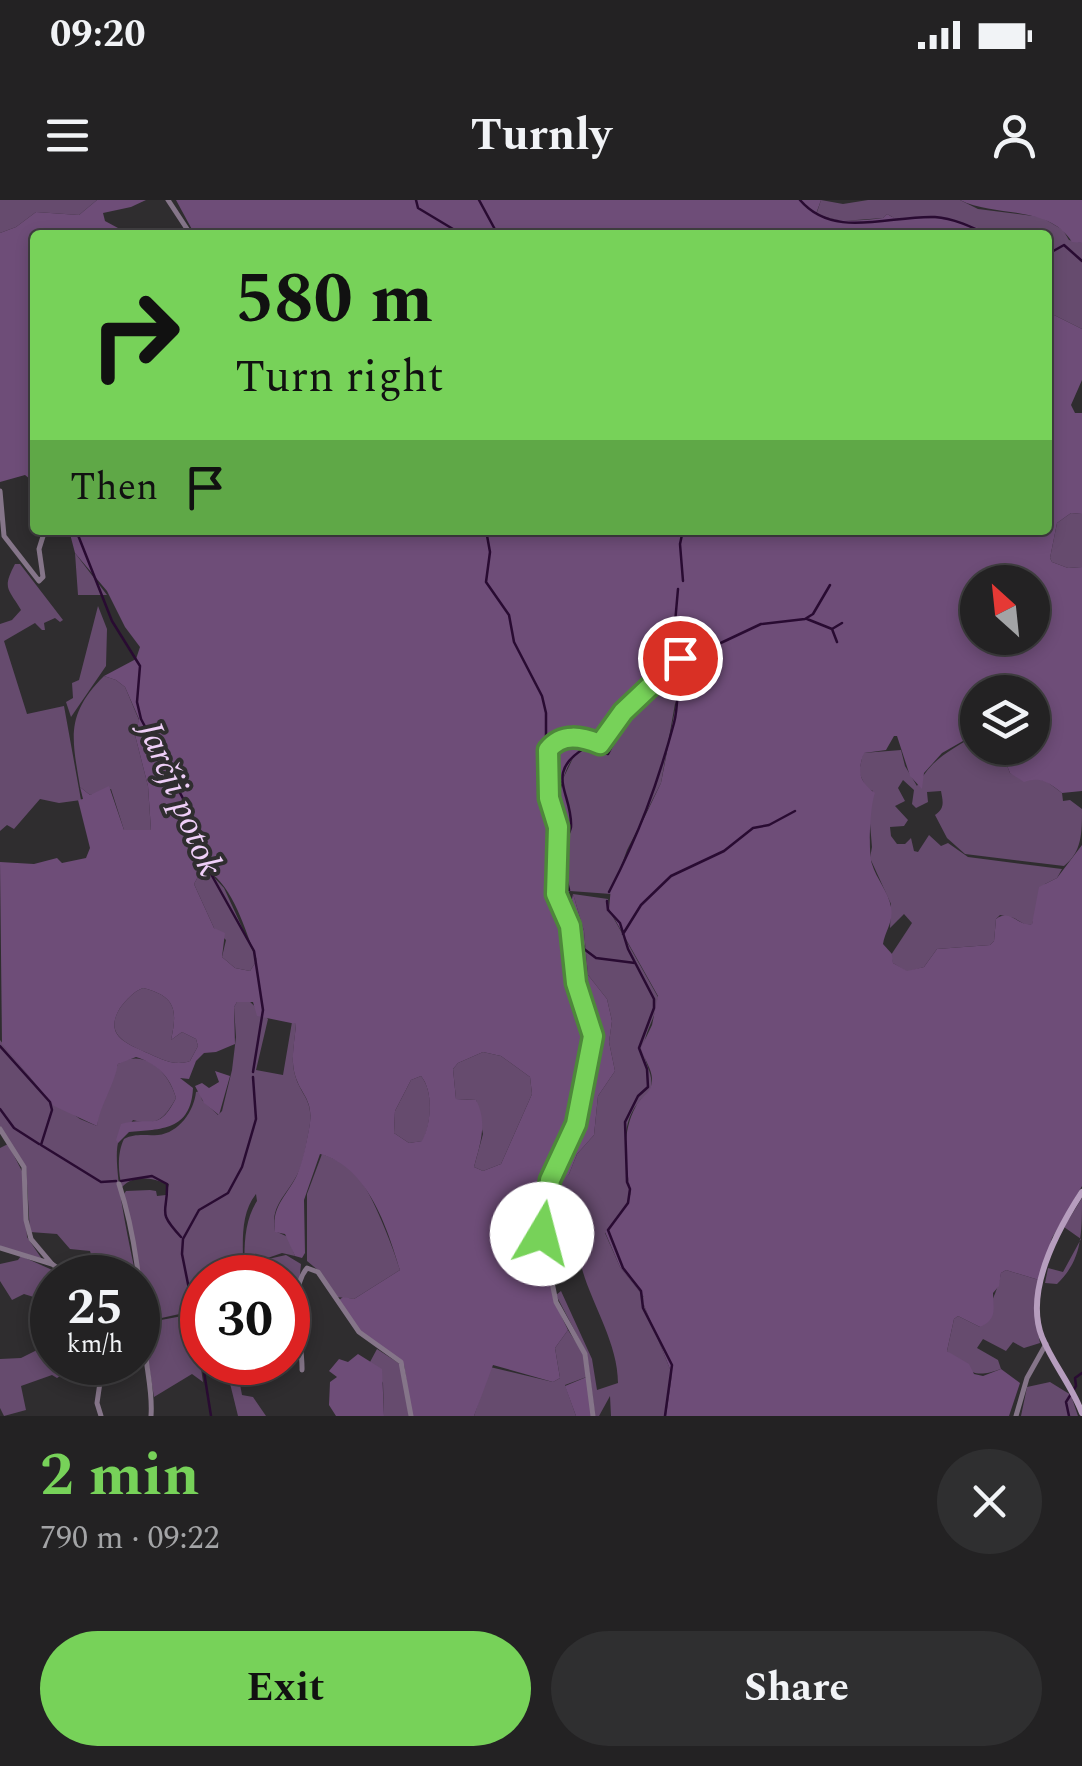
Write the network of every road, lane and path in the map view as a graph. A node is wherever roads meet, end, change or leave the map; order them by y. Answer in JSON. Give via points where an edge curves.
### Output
{"nodes":[{"id":1,"x":168,"y":200,"type":"edge"},
{"id":2,"x":188,"y":230,"type":"edge"},
{"id":3,"x":0,"y":491,"type":"edge"},
{"id":4,"x":44,"y":535,"type":"edge"},
{"id":5,"x":680,"y":658,"type":"dead end"},
{"id":6,"x":0,"y":1129,"type":"edge"},
{"id":7,"x":119,"y":1184,"type":"dead end"},
{"id":8,"x":1082,"y":1192,"type":"edge"},
{"id":9,"x":0,"y":1248,"type":"edge"},
{"id":10,"x":44,"y":1255,"type":"edge"},
{"id":11,"x":30,"y":1257,"type":"edge"},
{"id":12,"x":310,"y":1269,"type":"edge"},
{"id":13,"x":1046,"y":1344,"type":"junction"},
{"id":14,"x":100,"y":1385,"type":"edge"},
{"id":15,"x":1082,"y":1413,"type":"edge"},
{"id":16,"x":101,"y":1416,"type":"edge"},
{"id":17,"x":150,"y":1416,"type":"edge"},
{"id":18,"x":411,"y":1416,"type":"edge"},
{"id":19,"x":593,"y":1416,"type":"edge"},
{"id":20,"x":1016,"y":1416,"type":"edge"}],
"edges":[{"from":1,"to":2,"type":"street"},
{"from":3,"to":4,"type":"street","via":[[4,536],[39,581]]},
{"from":5,"to":19,"type":"street","via":[[623,712],[606,740],[564,739],[547,755],[558,827],[556,894],[570,926],[576,983],[593,1036],[576,1124],[550,1180],[542,1234],[556,1302],[585,1354]]},
{"from":6,"to":10,"type":"street","via":[[24,1167],[27,1229]]},
{"from":7,"to":17,"type":"street","via":[[144,1303]]},
{"from":8,"to":13,"type":"street","via":[[1050,1248],[1042,1279],[1038,1320]]},
{"from":9,"to":11,"type":"street"},
{"from":12,"to":18,"type":"street","via":[[359,1332],[401,1362]]},
{"from":13,"to":15,"type":"street"},
{"from":13,"to":20,"type":"street"},
{"from":14,"to":16,"type":"street"}]}
